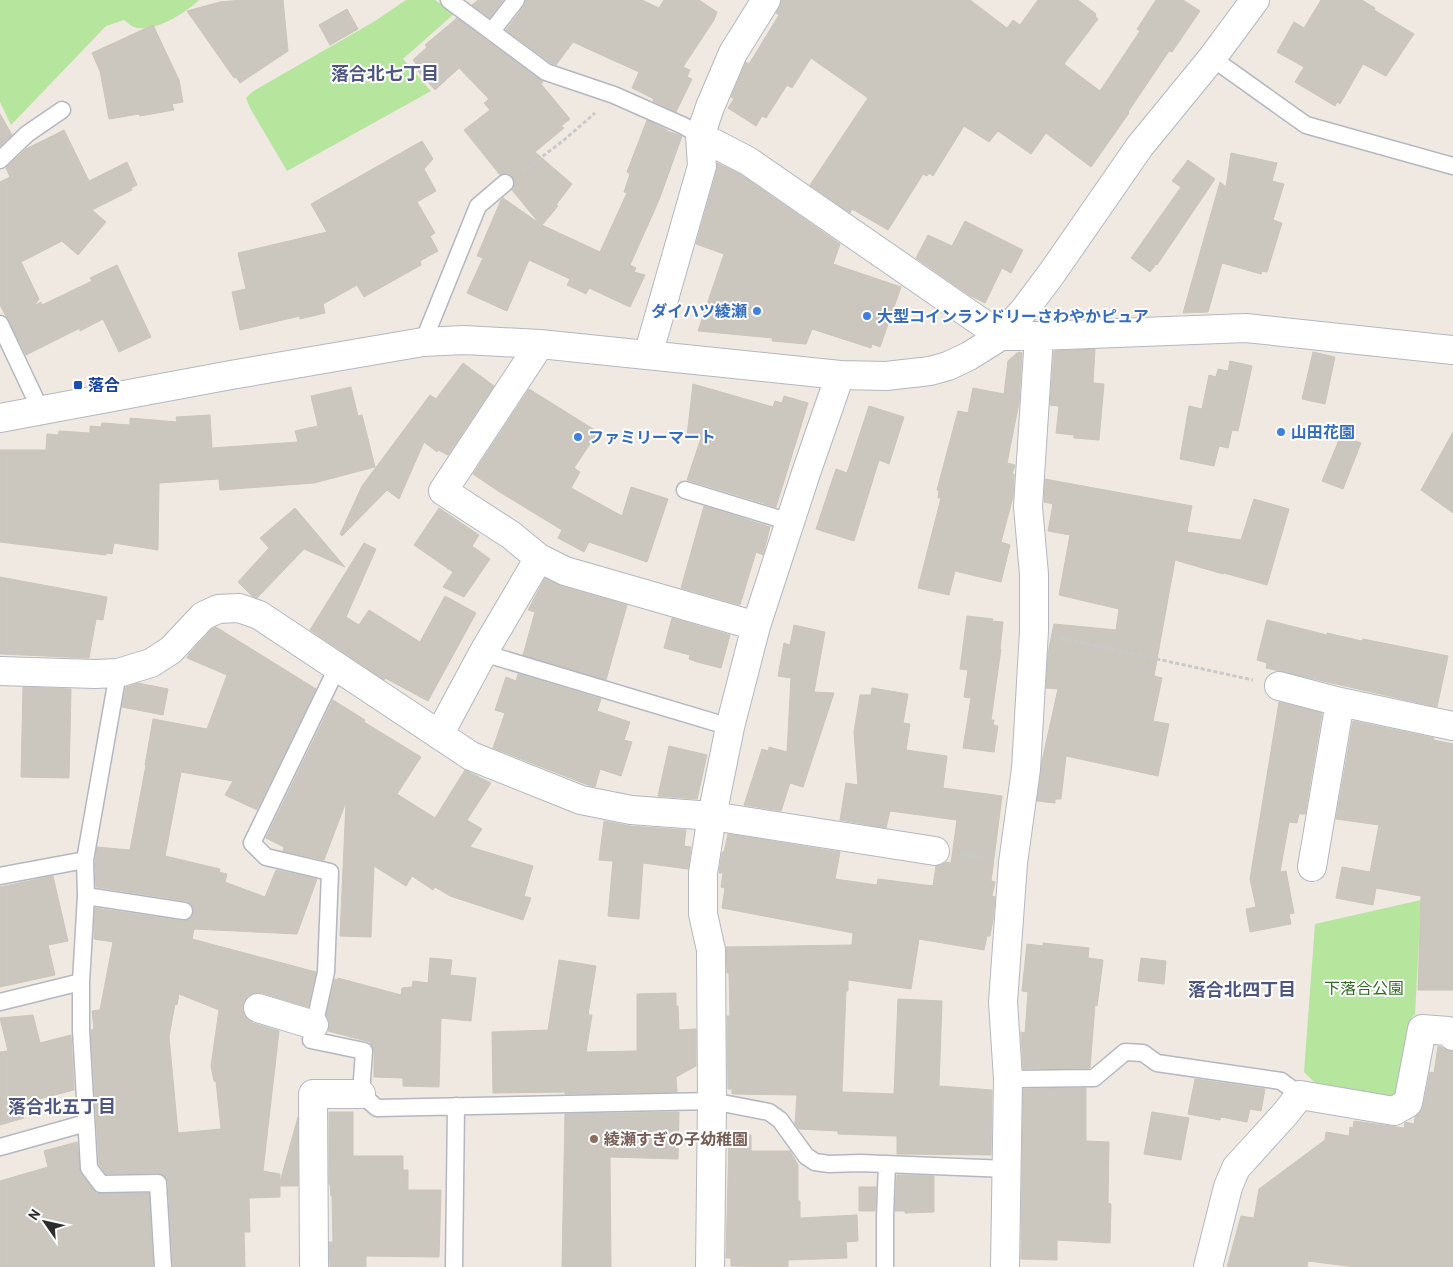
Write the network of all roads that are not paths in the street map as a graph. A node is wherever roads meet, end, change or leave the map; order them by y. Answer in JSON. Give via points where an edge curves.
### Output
{"nodes":[{"id":1,"x":449,"y":0,"type":"edge"},
{"id":2,"x":516,"y":0,"type":"edge"},
{"id":3,"x":766,"y":0,"type":"edge"},
{"id":4,"x":1255,"y":0,"type":"edge"},
{"id":5,"x":492,"y":31,"type":"junction"},
{"id":6,"x":1212,"y":58,"type":"junction"},
{"id":7,"x":62,"y":110,"type":"dead end"},
{"id":8,"x":700,"y":136,"type":"junction"},
{"id":9,"x":0,"y":160,"type":"edge"},
{"id":10,"x":1453,"y":166,"type":"edge"},
{"id":11,"x":505,"y":183,"type":"road end"},
{"id":12,"x":0,"y":324,"type":"edge"},
{"id":13,"x":1001,"y":336,"type":"junction"},
{"id":14,"x":1039,"y":336,"type":"junction"},
{"id":15,"x":423,"y":342,"type":"junction"},
{"id":16,"x":540,"y":344,"type":"junction"},
{"id":17,"x":1453,"y":350,"type":"edge"},
{"id":18,"x":648,"y":355,"type":"junction"},
{"id":19,"x":840,"y":375,"type":"junction"},
{"id":20,"x":41,"y":411,"type":"junction"},
{"id":21,"x":0,"y":418,"type":"edge"},
{"id":22,"x":685,"y":490,"type":"dead end"},
{"id":23,"x":790,"y":522,"type":"junction"},
{"id":24,"x":539,"y":558,"type":"junction"},
{"id":25,"x":756,"y":626,"type":"junction"},
{"id":26,"x":484,"y":653,"type":"junction"},
{"id":27,"x":337,"y":668,"type":"junction"},
{"id":28,"x":0,"y":672,"type":"edge"},
{"id":29,"x":118,"y":673,"type":"junction"},
{"id":30,"x":1279,"y":686,"type":"road end"},
{"id":31,"x":1340,"y":702,"type":"junction"},
{"id":32,"x":1453,"y":726,"type":"edge"},
{"id":33,"x":730,"y":727,"type":"junction"},
{"id":34,"x":440,"y":735,"type":"junction"},
{"id":35,"x":712,"y":816,"type":"junction"},
{"id":36,"x":936,"y":851,"type":"road end"},
{"id":37,"x":85,"y":860,"type":"junction"},
{"id":38,"x":1312,"y":867,"type":"dead end"},
{"id":39,"x":0,"y":876,"type":"edge"},
{"id":40,"x":86,"y":896,"type":"junction"},
{"id":41,"x":184,"y":911,"type":"dead end"},
{"id":42,"x":81,"y":982,"type":"junction"},
{"id":43,"x":0,"y":1002,"type":"edge"},
{"id":44,"x":258,"y":1008,"type":"dead end"},
{"id":45,"x":314,"y":1025,"type":"junction"},
{"id":46,"x":1453,"y":1036,"type":"edge"},
{"id":47,"x":1008,"y":1079,"type":"junction"},
{"id":48,"x":360,"y":1094,"type":"junction"},
{"id":49,"x":1300,"y":1095,"type":"junction"},
{"id":50,"x":712,"y":1101,"type":"junction"},
{"id":51,"x":456,"y":1106,"type":"junction"},
{"id":52,"x":86,"y":1122,"type":"junction"},
{"id":53,"x":0,"y":1147,"type":"edge"},
{"id":54,"x":887,"y":1164,"type":"junction"},
{"id":55,"x":1007,"y":1169,"type":"junction"},
{"id":56,"x":164,"y":1267,"type":"edge"},
{"id":57,"x":314,"y":1267,"type":"edge"},
{"id":58,"x":454,"y":1267,"type":"edge"},
{"id":59,"x":710,"y":1267,"type":"edge"},
{"id":60,"x":885,"y":1267,"type":"edge"},
{"id":61,"x":1005,"y":1267,"type":"edge"},
{"id":62,"x":1208,"y":1267,"type":"edge"}],
"edges":[{"from":1,"to":5,"type":"lane"},
{"from":2,"to":5,"type":"lane"},
{"from":3,"to":8,"type":"street","via":[[733,53]]},
{"from":4,"to":6,"type":"street"},
{"from":5,"to":8,"type":"lane","via":[[546,72],[614,95]]},
{"from":6,"to":10,"type":"lane","via":[[1306,125]]},
{"from":6,"to":13,"type":"street","via":[[1140,146],[1052,273]]},
{"from":7,"to":9,"type":"lane","via":[[27,134]]},
{"from":8,"to":13,"type":"street","via":[[748,161]]},
{"from":8,"to":18,"type":"street","via":[[702,166]]},
{"from":11,"to":15,"type":"lane","via":[[478,206]]},
{"from":12,"to":20,"type":"lane"},
{"from":13,"to":14,"type":"street"},
{"from":13,"to":19,"type":"street","via":[[969,356],[930,371],[886,376]]},
{"from":14,"to":17,"type":"street","via":[[1246,328]]},
{"from":14,"to":47,"type":"street","via":[[1028,507],[1034,574],[1034,631],[1026,769],[1013,863],[1002,1002]]},
{"from":15,"to":16,"type":"street","via":[[464,340]]},
{"from":15,"to":20,"type":"street"},
{"from":16,"to":18,"type":"street"},
{"from":16,"to":24,"type":"street","via":[[443,491],[511,535]]},
{"from":18,"to":19,"type":"street"},
{"from":19,"to":23,"type":"street"},
{"from":20,"to":21,"type":"street"},
{"from":22,"to":23,"type":"lane"},
{"from":23,"to":25,"type":"street"},
{"from":24,"to":25,"type":"street","via":[[565,571]]},
{"from":24,"to":26,"type":"street"},
{"from":25,"to":33,"type":"street"},
{"from":26,"to":33,"type":"lane"},
{"from":26,"to":34,"type":"street"},
{"from":27,"to":29,"type":"street","via":[[258,615],[239,608],[218,609],[203,616],[171,650],[151,662]]},
{"from":27,"to":34,"type":"street"},
{"from":27,"to":45,"type":"lane","via":[[252,843],[266,857],[330,872],[326,972]]},
{"from":28,"to":29,"type":"street"},
{"from":29,"to":37,"type":"lane"},
{"from":30,"to":31,"type":"street"},
{"from":31,"to":32,"type":"street"},
{"from":31,"to":38,"type":"street"},
{"from":33,"to":35,"type":"street"},
{"from":34,"to":35,"type":"street","via":[[471,756],[581,800],[631,810]]},
{"from":35,"to":36,"type":"street"},
{"from":35,"to":50,"type":"street","via":[[703,873],[703,914],[711,950]]},
{"from":37,"to":39,"type":"lane"},
{"from":37,"to":40,"type":"lane"},
{"from":40,"to":41,"type":"lane"},
{"from":40,"to":42,"type":"lane"},
{"from":42,"to":43,"type":"lane"},
{"from":42,"to":52,"type":"lane"},
{"from":44,"to":45,"type":"street"},
{"from":45,"to":48,"type":"lane","via":[[310,1040],[364,1051]]},
{"from":46,"to":49,"type":"street","via":[[1448,1032],[1422,1029],[1408,1103],[1394,1111]]},
{"from":47,"to":49,"type":"lane","via":[[1094,1078],[1125,1052],[1143,1054],[1157,1063],[1281,1081]]},
{"from":47,"to":55,"type":"street"},
{"from":48,"to":51,"type":"lane","via":[[377,1108]]},
{"from":48,"to":57,"type":"street","via":[[313,1094]]},
{"from":49,"to":62,"type":"street","via":[[1236,1168],[1228,1187]]},
{"from":50,"to":51,"type":"lane"},
{"from":50,"to":54,"type":"lane","via":[[769,1112],[780,1120],[806,1156],[815,1162]]},
{"from":50,"to":59,"type":"street"},
{"from":51,"to":58,"type":"lane"},
{"from":52,"to":53,"type":"lane"},
{"from":52,"to":56,"type":"lane","via":[[89,1168],[101,1184],[158,1183]]},
{"from":54,"to":55,"type":"lane"},
{"from":54,"to":60,"type":"lane"},
{"from":55,"to":61,"type":"street"}]}
